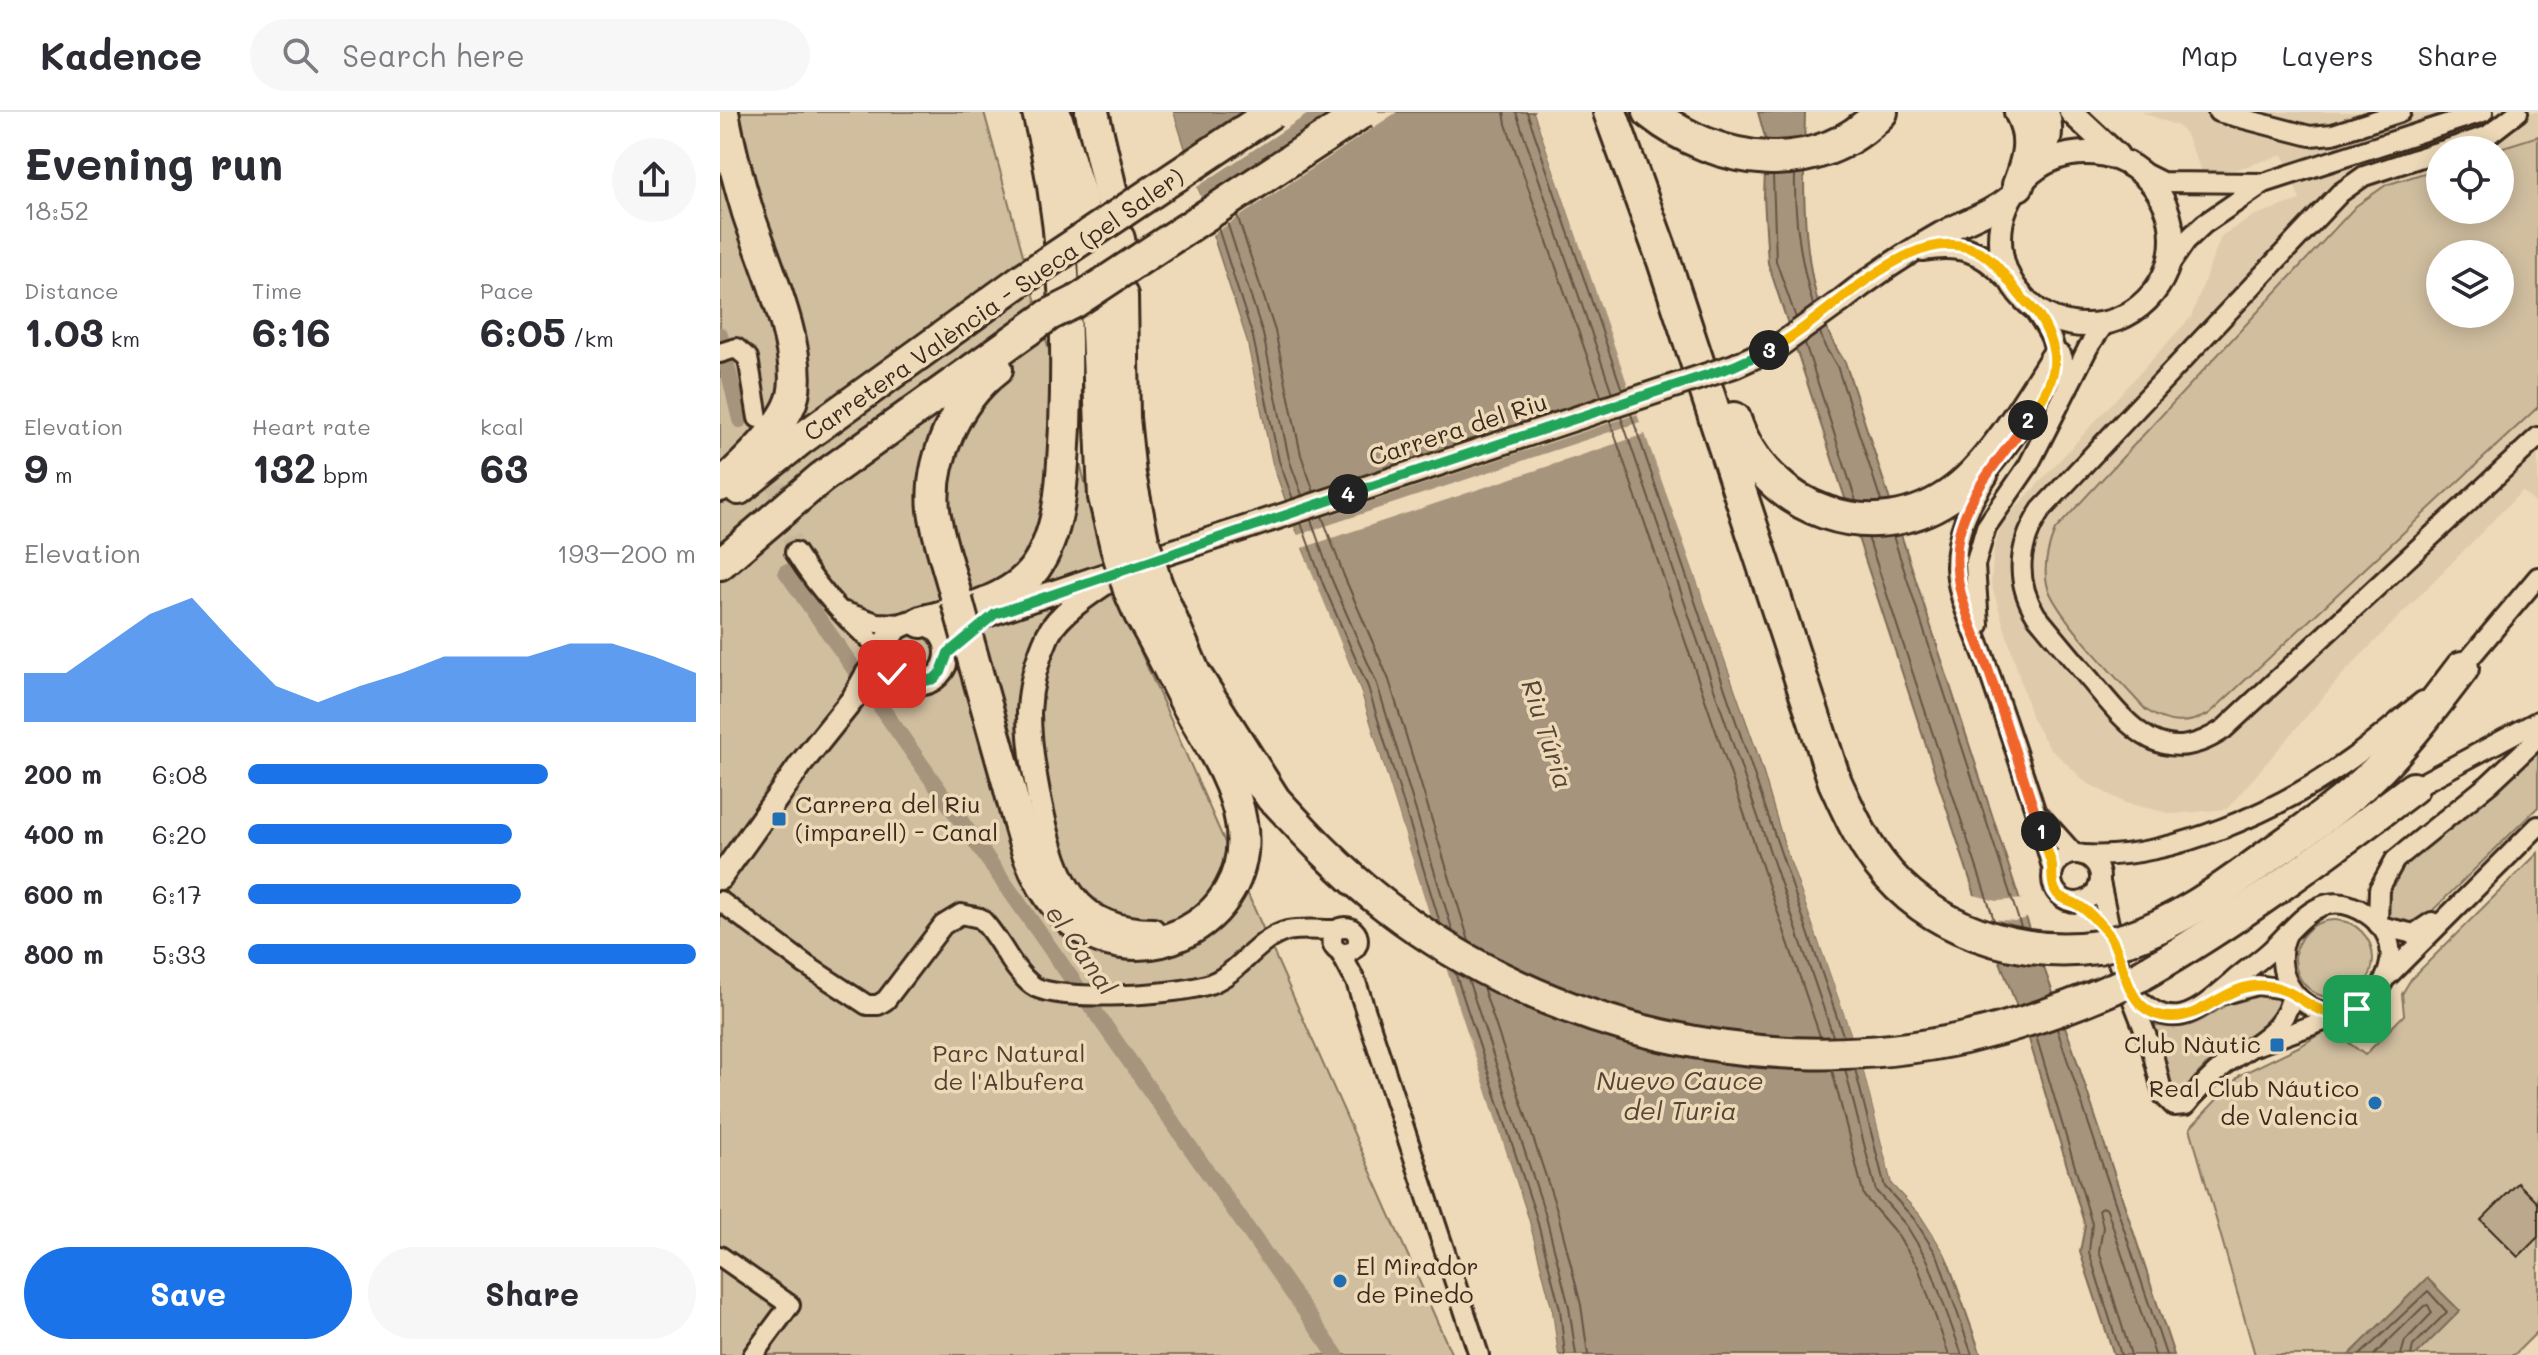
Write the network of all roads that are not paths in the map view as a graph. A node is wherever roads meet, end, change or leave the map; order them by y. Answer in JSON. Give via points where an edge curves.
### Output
{"nodes":[{"id":1,"x":723,"y":112,"type":"edge"},
{"id":2,"x":1038,"y":112,"type":"edge"},
{"id":3,"x":1054,"y":112,"type":"edge"},
{"id":4,"x":1092,"y":112,"type":"edge"},
{"id":5,"x":1272,"y":112,"type":"edge"},
{"id":6,"x":1363,"y":112,"type":"edge"},
{"id":7,"x":1611,"y":112,"type":"edge"},
{"id":8,"x":1650,"y":112,"type":"edge"},
{"id":9,"x":1881,"y":112,"type":"edge"},
{"id":10,"x":2020,"y":112,"type":"edge"},
{"id":11,"x":2047,"y":112,"type":"edge"},
{"id":12,"x":2071,"y":112,"type":"edge"},
{"id":13,"x":2218,"y":112,"type":"edge"},
{"id":14,"x":2401,"y":112,"type":"edge"},
{"id":15,"x":2483,"y":112,"type":"edge"},
{"id":16,"x":2518,"y":112,"type":"edge"},
{"id":17,"x":2487,"y":136,"type":"edge"},
{"id":18,"x":2426,"y":156,"type":"edge"},
{"id":19,"x":2134,"y":167,"type":"junction"},
{"id":20,"x":2264,"y":183,"type":"junction"},
{"id":21,"x":2019,"y":185,"type":"junction"},
{"id":22,"x":1112,"y":198,"type":"dead end"},
{"id":23,"x":1914,"y":250,"type":"junction"},
{"id":24,"x":2168,"y":267,"type":"junction"},
{"id":25,"x":2009,"y":280,"type":"junction"},
{"id":26,"x":1121,"y":296,"type":"dead end"},
{"id":27,"x":2032,"y":307,"type":"junction"},
{"id":28,"x":2105,"y":323,"type":"junction"},
{"id":29,"x":1028,"y":338,"type":"junction"},
{"id":30,"x":728,"y":351,"type":"edge"},
{"id":31,"x":2056,"y":360,"type":"junction"},
{"id":32,"x":758,"y":418,"type":"dead end"},
{"id":33,"x":2538,"y":437,"type":"edge"},
{"id":34,"x":720,"y":486,"type":"edge"},
{"id":35,"x":720,"y":504,"type":"edge"},
{"id":36,"x":795,"y":552,"type":"tunnel mouth"},
{"id":37,"x":720,"y":564,"type":"edge"},
{"id":38,"x":1136,"y":571,"type":"junction"},
{"id":39,"x":2538,"y":577,"type":"edge"},
{"id":40,"x":842,"y":611,"type":"junction"},
{"id":41,"x":995,"y":614,"type":"junction"},
{"id":42,"x":920,"y":624,"type":"junction"},
{"id":43,"x":948,"y":653,"type":"junction"},
{"id":44,"x":885,"y":654,"type":"junction"},
{"id":45,"x":1983,"y":656,"type":"junction"},
{"id":46,"x":2462,"y":668,"type":"junction"},
{"id":47,"x":897,"y":678,"type":"junction"},
{"id":48,"x":871,"y":679,"type":"junction"},
{"id":49,"x":2538,"y":721,"type":"edge"},
{"id":50,"x":2538,"y":738,"type":"edge"},
{"id":51,"x":2413,"y":788,"type":"joint"},
{"id":52,"x":1272,"y":797,"type":"joint"},
{"id":53,"x":2032,"y":804,"type":"junction"},
{"id":54,"x":2538,"y":826,"type":"edge"},
{"id":55,"x":2078,"y":855,"type":"junction"},
{"id":56,"x":2053,"y":871,"type":"junction"},
{"id":57,"x":720,"y":878,"type":"edge"},
{"id":58,"x":2100,"y":882,"type":"junction"},
{"id":59,"x":2473,"y":887,"type":"junction"},
{"id":60,"x":720,"y":901,"type":"edge"},
{"id":61,"x":2074,"y":903,"type":"junction"},
{"id":62,"x":2379,"y":925,"type":"junction"},
{"id":63,"x":2288,"y":932,"type":"junction"},
{"id":64,"x":2112,"y":941,"type":"junction"},
{"id":65,"x":2388,"y":976,"type":"junction"},
{"id":66,"x":2128,"y":985,"type":"junction"},
{"id":67,"x":2292,"y":991,"type":"junction"},
{"id":68,"x":2218,"y":996,"type":"junction"},
{"id":69,"x":2341,"y":1014,"type":"junction"},
{"id":70,"x":2255,"y":1046,"type":"junction"},
{"id":71,"x":720,"y":1256,"type":"edge"},
{"id":72,"x":753,"y":1355,"type":"edge"},
{"id":73,"x":1479,"y":1355,"type":"edge"}],
"edges":[{"from":1,"to":34,"type":"highway","via":[[781,309],[794,383],[793,398],[773,430]]},
{"from":2,"to":42,"type":"highway","via":[[1067,285],[1063,460],[1053,529],[1034,570],[1019,584],[970,609]]},
{"from":3,"to":38,"type":"highway","via":[[1080,195],[1111,250],[1104,497]]},
{"from":4,"to":22,"type":"highway"},
{"from":5,"to":35,"type":"highway","name":"Carretera València - Sueca (pel Saler)","bridge":true,"via":[[1024,278]]},
{"from":6,"to":29,"type":"highway","name":"Carretera València - Sueca (pel Saler)","bridge":true},
{"from":7,"to":31,"type":"highway","via":[[1685,267],[1739,434],[1763,472],[1792,498],[1827,513],[1873,520],[1912,514],[1948,497],[1977,472]]},
{"from":7,"to":64,"type":"highway","via":[[1835,782],[1862,839],[1917,901],[1964,929],[2047,950]]},
{"from":8,"to":9,"type":"highway","via":[[1703,144],[1749,156],[1796,157],[1820,152],[1863,129]]},
{"from":10,"to":21,"type":"highway","via":[[2029,144]]},
{"from":11,"to":21,"type":"street","name":"Carrera del Riu","via":[[2050,142]]},
{"from":12,"to":19,"type":"street"},
{"from":13,"to":14,"type":"street","via":[[2310,136]]},
{"from":15,"to":20,"type":"street"},
{"from":16,"to":17,"type":"street"},
{"from":18,"to":33,"type":"street","via":[[2364,176],[2340,193],[2041,510],[2021,551],[2027,600],[2138,732],[2166,745],[2197,744],[2224,729]]},
{"from":19,"to":20,"type":"street","via":[[2162,182]]},
{"from":19,"to":21,"type":"street","via":[[2096,153],[2078,153],[2052,159]]},
{"from":19,"to":24,"type":"street","via":[[2169,214]]},
{"from":20,"to":24,"type":"street","via":[[2204,224]]},
{"from":21,"to":23,"type":"street","name":"Carrera del Riu","via":[[1988,213]]},
{"from":21,"to":25,"type":"street","via":[[2003,213],[1999,238]]},
{"from":23,"to":25,"type":"street","via":[[1964,247],[1984,255]]},
{"from":23,"to":38,"type":"street","name":"Carrera del Riu","bridge":true,"via":[[1780,345],[1734,366],[1251,526]]},
{"from":24,"to":28,"type":"street","via":[[2144,303]]},
{"from":25,"to":27,"type":"street"},
{"from":26,"to":38,"type":"highway","via":[[1123,418]]},
{"from":27,"to":28,"type":"street","via":[[2059,322]]},
{"from":27,"to":31,"type":"street","via":[[2050,333]]},
{"from":28,"to":45,"type":"street","via":[[2028,466],[1986,527],[1974,580]]},
{"from":29,"to":37,"type":"highway","name":"Carretera València - Sueca (pel Saler)","via":[[821,478]]},
{"from":29,"to":38,"type":"highway","bridge":true,"via":[[961,408],[939,455],[934,509],[1026,846],[1048,894],[1070,919],[1106,940],[1141,944],[1175,938],[1211,915],[1231,888],[1242,854],[1241,823],[1220,765]]},
{"from":30,"to":32,"type":"street","via":[[748,358]]},
{"from":31,"to":45,"type":"street","via":[[2046,392],[1977,493],[1959,535],[1958,580]]},
{"from":36,"to":40,"type":"street"},
{"from":38,"to":38,"type":"street","via":[[1145,640],[1219,781],[1231,812],[1234,841],[1230,869],[1211,901],[1184,922],[1152,931],[1105,922],[1083,906],[1065,882],[1047,828],[1029,712],[1034,672],[1050,632],[1075,605]]},
{"from":38,"to":41,"type":"street","name":"Carrera del Riu"},
{"from":38,"to":52,"type":"highway","via":[[1201,687]]},
{"from":39,"to":46,"type":"street"},
{"from":40,"to":42,"type":"street","via":[[877,623]]},
{"from":40,"to":44,"type":"street"},
{"from":41,"to":42,"type":"street","name":"Carrera del Riu"},
{"from":41,"to":43,"type":"street","name":"Carrera del Riu"},
{"from":42,"to":43,"type":"street","via":[[944,638]]},
{"from":42,"to":44,"type":"street","via":[[890,635]]},
{"from":43,"to":47,"type":"street","via":[[934,679],[918,684]]},
{"from":44,"to":47,"type":"street"},
{"from":44,"to":48,"type":"street"},
{"from":45,"to":53,"type":"street"},
{"from":46,"to":55,"type":"street","via":[[2351,759],[2269,807],[2163,847]]},
{"from":46,"to":64,"type":"highway","via":[[2400,746],[2309,827],[2190,911],[2150,932]]},
{"from":47,"to":48,"type":"street"},
{"from":48,"to":57,"type":"street"},
{"from":49,"to":51,"type":"street"},
{"from":50,"to":62,"type":"street","via":[[2395,860],[2379,889]]},
{"from":51,"to":66,"type":"highway","via":[[2296,877]]},
{"from":52,"to":66,"type":"highway","via":[[1342,870],[1422,932],[1490,973],[1612,1022],[1705,1044],[1845,1052],[1924,1045],[2000,1029]]},
{"from":53,"to":55,"type":"street","via":[[2051,832]]},
{"from":53,"to":56,"type":"street"},
{"from":54,"to":59,"type":"street"},
{"from":55,"to":56,"type":"street","via":[[2061,859]]},
{"from":55,"to":58,"type":"street","via":[[2095,863]]},
{"from":56,"to":61,"type":"street","via":[[2053,887]]},
{"from":58,"to":61,"type":"street","via":[[2094,895]]},
{"from":58,"to":64,"type":"street"},
{"from":59,"to":62,"type":"street","via":[[2421,931],[2407,934]]},
{"from":59,"to":65,"type":"street"},
{"from":60,"to":73,"type":"street","via":[[867,1005],[886,1000],[943,925],[961,914],[980,918],[990,928],[1030,984],[1059,993],[1179,992],[1213,983],[1286,931],[1304,931],[1341,944]]},
{"from":61,"to":64,"type":"street"},
{"from":62,"to":63,"type":"street","via":[[2360,910],[2334,904],[2307,912]]},
{"from":62,"to":65,"type":"street","via":[[2390,949]]},
{"from":63,"to":67,"type":"street","via":[[2281,955]]},
{"from":63,"to":68,"type":"street"},
{"from":64,"to":66,"type":"street"},
{"from":65,"to":69,"type":"street","via":[[2371,1000]]},
{"from":66,"to":68,"type":"street","via":[[2153,1012],[2172,1017],[2197,1011]]},
{"from":66,"to":70,"type":"street","via":[[2163,1095],[2174,1106],[2186,1105],[2218,1071]]},
{"from":67,"to":68,"type":"street","via":[[2257,985]]},
{"from":67,"to":69,"type":"street","via":[[2305,1005]]},
{"from":67,"to":70,"type":"street","via":[[2279,1024]]},
{"from":69,"to":70,"type":"street"},
{"from":71,"to":72,"type":"street","via":[[790,1305]]}]}
